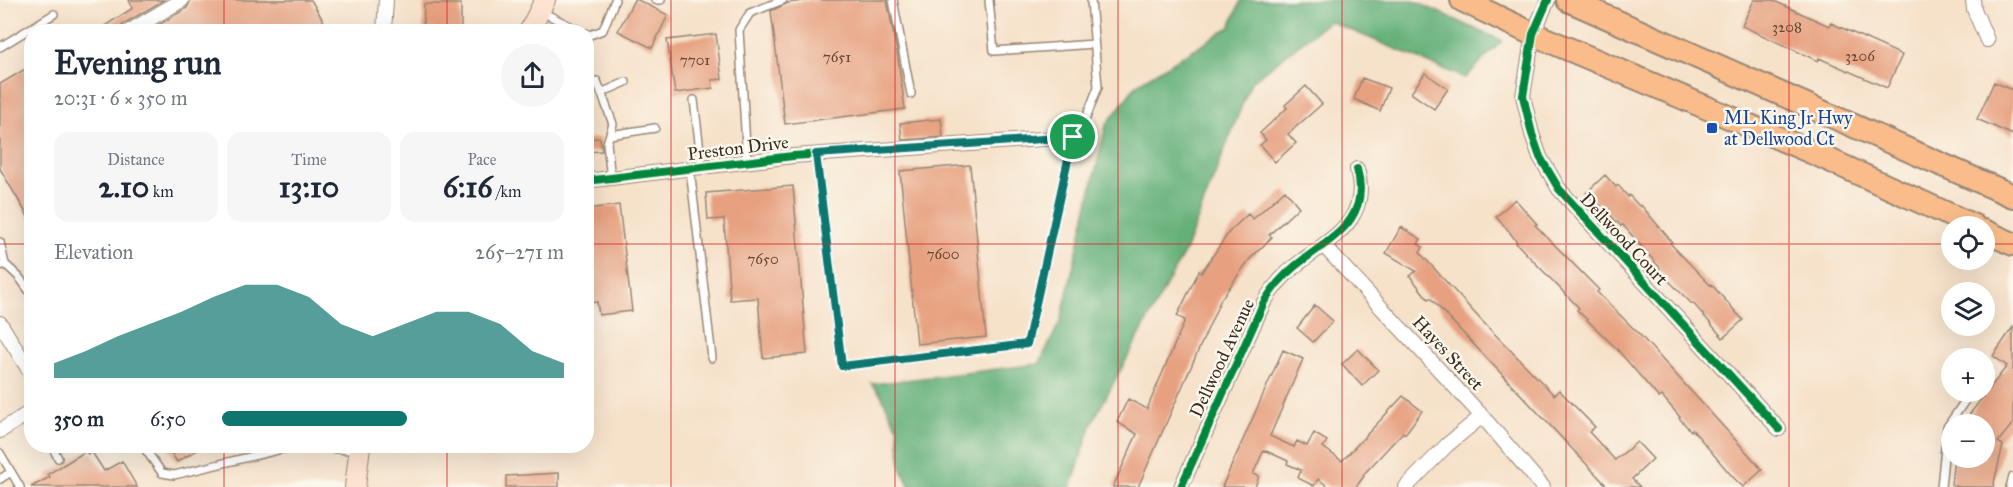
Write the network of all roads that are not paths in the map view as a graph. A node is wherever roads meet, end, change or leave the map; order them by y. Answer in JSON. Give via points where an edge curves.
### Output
{"nodes":[{"id":1,"x":182,"y":0,"type":"edge"},
{"id":2,"x":386,"y":0,"type":"edge"},
{"id":3,"x":615,"y":0,"type":"edge"},
{"id":4,"x":655,"y":0,"type":"edge"},
{"id":5,"x":662,"y":0,"type":"edge"},
{"id":6,"x":783,"y":0,"type":"edge"},
{"id":7,"x":893,"y":0,"type":"edge"},
{"id":8,"x":989,"y":0,"type":"edge"},
{"id":9,"x":1091,"y":0,"type":"edge"},
{"id":10,"x":1462,"y":0,"type":"edge"},
{"id":11,"x":1548,"y":0,"type":"edge"},
{"id":12,"x":1568,"y":0,"type":"edge"},
{"id":13,"x":1973,"y":0,"type":"edge"},
{"id":14,"x":543,"y":5,"type":"edge"},
{"id":15,"x":54,"y":14,"type":"dead end"},
{"id":16,"x":38,"y":24,"type":"edge"},
{"id":17,"x":142,"y":24,"type":"edge"},
{"id":18,"x":384,"y":24,"type":"edge"},
{"id":19,"x":533,"y":24,"type":"edge"},
{"id":20,"x":570,"y":24,"type":"edge"},
{"id":21,"x":24,"y":32,"type":"edge"},
{"id":22,"x":594,"y":33,"type":"edge"},
{"id":23,"x":1533,"y":34,"type":"junction"},
{"id":24,"x":1987,"y":40,"type":"dead end"},
{"id":25,"x":1094,"y":44,"type":"junction"},
{"id":26,"x":0,"y":47,"type":"edge"},
{"id":27,"x":597,"y":81,"type":"dead end"},
{"id":28,"x":626,"y":82,"type":"dead end"},
{"id":29,"x":601,"y":93,"type":"junction"},
{"id":30,"x":910,"y":94,"type":"dead end"},
{"id":31,"x":694,"y":100,"type":"dead end"},
{"id":32,"x":655,"y":128,"type":"dead end"},
{"id":33,"x":609,"y":135,"type":"junction"},
{"id":34,"x":1073,"y":137,"type":"junction"},
{"id":35,"x":816,"y":154,"type":"junction"},
{"id":36,"x":747,"y":162,"type":"junction"},
{"id":37,"x":696,"y":168,"type":"junction"},
{"id":38,"x":1357,"y":169,"type":"dead end"},
{"id":39,"x":611,"y":179,"type":"junction"},
{"id":40,"x":594,"y":180,"type":"edge"},
{"id":41,"x":2013,"y":196,"type":"edge"},
{"id":42,"x":1952,"y":216,"type":"edge"},
{"id":43,"x":1995,"y":236,"type":"edge"},
{"id":44,"x":0,"y":242,"type":"edge"},
{"id":45,"x":2013,"y":244,"type":"edge"},
{"id":46,"x":1324,"y":246,"type":"junction"},
{"id":47,"x":2,"y":265,"type":"edge"},
{"id":48,"x":24,"y":284,"type":"edge"},
{"id":49,"x":0,"y":323,"type":"edge"},
{"id":50,"x":711,"y":358,"type":"dead end"},
{"id":51,"x":24,"y":362,"type":"edge"},
{"id":52,"x":1964,"y":402,"type":"edge"},
{"id":53,"x":24,"y":416,"type":"edge"},
{"id":54,"x":1482,"y":416,"type":"junction"},
{"id":55,"x":1779,"y":429,"type":"dead end"},
{"id":56,"x":0,"y":430,"type":"edge"},
{"id":57,"x":0,"y":453,"type":"edge"},
{"id":58,"x":56,"y":453,"type":"edge"},
{"id":59,"x":148,"y":453,"type":"edge"},
{"id":60,"x":266,"y":453,"type":"edge"},
{"id":61,"x":359,"y":453,"type":"edge"},
{"id":62,"x":58,"y":458,"type":"dead end"},
{"id":63,"x":11,"y":472,"type":"junction"},
{"id":64,"x":2013,"y":477,"type":"edge"},
{"id":65,"x":0,"y":479,"type":"edge"},
{"id":66,"x":20,"y":487,"type":"edge"},
{"id":67,"x":355,"y":487,"type":"edge"},
{"id":68,"x":1181,"y":487,"type":"edge"},
{"id":69,"x":1406,"y":487,"type":"edge"},
{"id":70,"x":1543,"y":487,"type":"edge"},
{"id":71,"x":1941,"y":487,"type":"edge"},
{"id":72,"x":2010,"y":487,"type":"edge"}],
"edges":[{"from":1,"to":17,"type":"street"},
{"from":2,"to":18,"type":"street"},
{"from":3,"to":22,"type":"lane","via":[[603,30]]},
{"from":4,"to":5,"type":"lane"},
{"from":6,"to":36,"type":"lane","via":[[750,13],[739,30]]},
{"from":7,"to":30,"type":"lane"},
{"from":8,"to":25,"type":"lane","via":[[994,51]]},
{"from":9,"to":25,"type":"lane"},
{"from":10,"to":23,"type":"main road"},
{"from":11,"to":23,"type":"street","name":"Dellwood Court"},
{"from":12,"to":41,"type":"main road"},
{"from":13,"to":24,"type":"street"},
{"from":14,"to":19,"type":"main road"},
{"from":14,"to":20,"type":"lane"},
{"from":15,"to":16,"type":"lane"},
{"from":21,"to":26,"type":"lane"},
{"from":23,"to":42,"type":"main road"},
{"from":23,"to":55,"type":"street","name":"Dellwood Court","via":[[1523,96],[1537,149],[1559,189]]},
{"from":25,"to":34,"type":"lane","via":[[1098,87],[1086,118]]},
{"from":27,"to":29,"type":"lane"},
{"from":28,"to":29,"type":"lane"},
{"from":29,"to":33,"type":"lane","via":[[613,124]]},
{"from":31,"to":37,"type":"lane"},
{"from":32,"to":33,"type":"lane"},
{"from":33,"to":39,"type":"lane"},
{"from":34,"to":35,"type":"street","name":"Preston Drive"},
{"from":34,"to":35,"type":"lane","via":[[1027,344],[842,366]]},
{"from":35,"to":36,"type":"street","name":"Preston Drive"},
{"from":36,"to":37,"type":"street","name":"Preston Drive"},
{"from":37,"to":39,"type":"street","name":"Preston Drive"},
{"from":37,"to":50,"type":"lane"},
{"from":38,"to":46,"type":"street","name":"Dellwood Avenue","via":[[1360,191],[1355,212]]},
{"from":39,"to":40,"type":"street","name":"Preston Drive"},
{"from":43,"to":45,"type":"main road"},
{"from":44,"to":47,"type":"lane"},
{"from":46,"to":54,"type":"street","name":"Hayes Street"},
{"from":46,"to":68,"type":"street","name":"Dellwood Avenue","via":[[1293,267],[1264,302]]},
{"from":47,"to":48,"type":"lane"},
{"from":49,"to":51,"type":"street"},
{"from":52,"to":71,"type":"lane","via":[[1947,427]]},
{"from":53,"to":56,"type":"street"},
{"from":54,"to":69,"type":"street"},
{"from":54,"to":70,"type":"street","name":"Hayes Street"},
{"from":57,"to":63,"type":"lane"},
{"from":58,"to":62,"type":"lane"},
{"from":59,"to":60,"type":"lane","via":[[162,473],[174,475]]},
{"from":61,"to":67,"type":"main road"},
{"from":63,"to":65,"type":"lane"},
{"from":63,"to":66,"type":"lane"},
{"from":64,"to":72,"type":"lane"}]}
